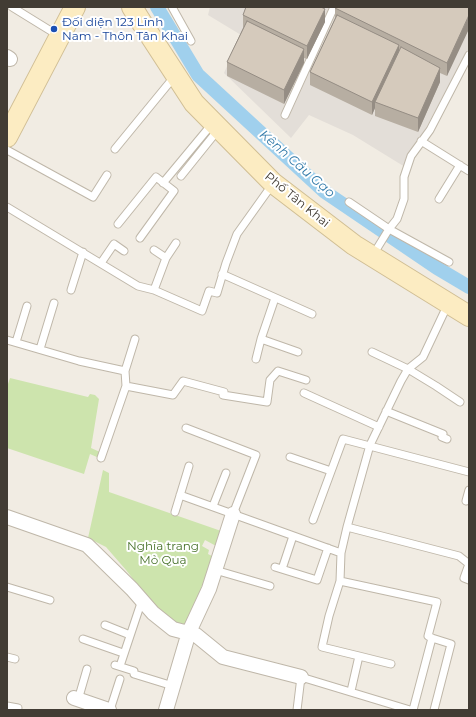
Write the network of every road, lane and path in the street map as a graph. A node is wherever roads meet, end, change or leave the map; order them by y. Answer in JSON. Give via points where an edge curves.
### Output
{"nodes":[{"id":1,"x":12,"y":7,"type":"edge"},
{"id":2,"x":75,"y":7,"type":"edge"},
{"id":3,"x":132,"y":7,"type":"edge"},
{"id":4,"x":172,"y":7,"type":"edge"},
{"id":5,"x":334,"y":7,"type":"edge"},
{"id":6,"x":59,"y":36,"type":"junction"},
{"id":7,"x":191,"y":41,"type":"dead end"},
{"id":8,"x":469,"y":55,"type":"edge"},
{"id":9,"x":176,"y":75,"type":"junction"},
{"id":10,"x":285,"y":115,"type":"dead end"},
{"id":11,"x":216,"y":125,"type":"junction"},
{"id":12,"x":7,"y":137,"type":"edge"},
{"id":13,"x":421,"y":141,"type":"junction"},
{"id":14,"x":7,"y":150,"type":"edge"},
{"id":15,"x":115,"y":150,"type":"dead end"},
{"id":16,"x":460,"y":165,"type":"junction"},
{"id":17,"x":469,"y":171,"type":"edge"},
{"id":18,"x":107,"y":175,"type":"dead end"},
{"id":19,"x":181,"y":176,"type":"dead end"},
{"id":20,"x":163,"y":183,"type":"junction"},
{"id":21,"x":274,"y":183,"type":"junction"},
{"id":22,"x":439,"y":199,"type":"dead end"},
{"id":23,"x":349,"y":202,"type":"dead end"},
{"id":24,"x":7,"y":207,"type":"edge"},
{"id":25,"x":118,"y":224,"type":"dead end"},
{"id":26,"x":389,"y":230,"type":"junction"},
{"id":27,"x":140,"y":238,"type":"dead end"},
{"id":28,"x":176,"y":243,"type":"dead end"},
{"id":29,"x":154,"y":250,"type":"dead end"},
{"id":30,"x":124,"y":251,"type":"dead end"},
{"id":31,"x":83,"y":252,"type":"junction"},
{"id":32,"x":375,"y":252,"type":"junction"},
{"id":33,"x":166,"y":258,"type":"junction"},
{"id":34,"x":449,"y":262,"type":"dead end"},
{"id":35,"x":100,"y":263,"type":"junction"},
{"id":36,"x":222,"y":274,"type":"junction"},
{"id":37,"x":71,"y":290,"type":"dead end"},
{"id":38,"x":154,"y":290,"type":"junction"},
{"id":39,"x":275,"y":298,"type":"junction"},
{"id":40,"x":54,"y":303,"type":"dead end"},
{"id":41,"x":448,"y":304,"type":"junction"},
{"id":42,"x":27,"y":306,"type":"dead end"},
{"id":43,"x":312,"y":314,"type":"dead end"},
{"id":44,"x":469,"y":316,"type":"edge"},
{"id":45,"x":135,"y":338,"type":"dead end"},
{"id":46,"x":261,"y":339,"type":"junction"},
{"id":47,"x":7,"y":340,"type":"edge"},
{"id":48,"x":16,"y":342,"type":"junction"},
{"id":49,"x":40,"y":349,"type":"junction"},
{"id":50,"x":298,"y":352,"type":"dead end"},
{"id":51,"x":372,"y":352,"type":"dead end"},
{"id":52,"x":256,"y":359,"type":"dead end"},
{"id":53,"x":408,"y":369,"type":"junction"},
{"id":54,"x":125,"y":371,"type":"junction"},
{"id":55,"x":306,"y":380,"type":"dead end"},
{"id":56,"x":126,"y":386,"type":"junction"},
{"id":57,"x":304,"y":393,"type":"dead end"},
{"id":58,"x":460,"y":402,"type":"dead end"},
{"id":59,"x":386,"y":411,"type":"junction"},
{"id":60,"x":379,"y":427,"type":"junction"},
{"id":61,"x":186,"y":428,"type":"dead end"},
{"id":62,"x":447,"y":439,"type":"dead end"},
{"id":63,"x":370,"y":445,"type":"junction"},
{"id":64,"x":290,"y":457,"type":"dead end"},
{"id":65,"x":101,"y":458,"type":"dead end"},
{"id":66,"x":189,"y":466,"type":"dead end"},
{"id":67,"x":331,"y":471,"type":"junction"},
{"id":68,"x":469,"y":472,"type":"edge"},
{"id":69,"x":226,"y":473,"type":"dead end"},
{"id":70,"x":469,"y":490,"type":"edge"},
{"id":71,"x":180,"y":495,"type":"junction"},
{"id":72,"x":466,"y":501,"type":"dead end"},
{"id":73,"x":213,"y":506,"type":"junction"},
{"id":74,"x":175,"y":512,"type":"dead end"},
{"id":75,"x":233,"y":514,"type":"junction"},
{"id":76,"x":7,"y":517,"type":"edge"},
{"id":77,"x":313,"y":520,"type":"dead end"},
{"id":78,"x":347,"y":527,"type":"junction"},
{"id":79,"x":293,"y":536,"type":"junction"},
{"id":80,"x":328,"y":548,"type":"junction"},
{"id":81,"x":341,"y":553,"type":"junction"},
{"id":82,"x":275,"y":567,"type":"dead end"},
{"id":83,"x":282,"y":569,"type":"junction"},
{"id":84,"x":215,"y":570,"type":"junction"},
{"id":85,"x":469,"y":580,"type":"edge"},
{"id":86,"x":340,"y":581,"type":"junction"},
{"id":87,"x":270,"y":586,"type":"dead end"},
{"id":88,"x":7,"y":587,"type":"edge"},
{"id":89,"x":50,"y":600,"type":"dead end"},
{"id":90,"x":142,"y":600,"type":"junction"},
{"id":91,"x":104,"y":624,"type":"dead end"},
{"id":92,"x":189,"y":632,"type":"junction"},
{"id":93,"x":130,"y":635,"type":"junction"},
{"id":94,"x":432,"y":638,"type":"junction"},
{"id":95,"x":83,"y":639,"type":"dead end"},
{"id":96,"x":124,"y":653,"type":"junction"},
{"id":97,"x":358,"y":656,"type":"junction"},
{"id":98,"x":7,"y":657,"type":"edge"},
{"id":99,"x":15,"y":659,"type":"dead end"},
{"id":100,"x":391,"y":664,"type":"dead end"},
{"id":101,"x":87,"y":669,"type":"dead end"},
{"id":102,"x":301,"y":677,"type":"junction"},
{"id":103,"x":120,"y":679,"type":"dead end"},
{"id":104,"x":173,"y":686,"type":"junction"},
{"id":105,"x":351,"y":691,"type":"junction"},
{"id":106,"x":76,"y":699,"type":"joint"},
{"id":107,"x":7,"y":706,"type":"edge"},
{"id":108,"x":18,"y":708,"type":"dead end"},
{"id":109,"x":110,"y":710,"type":"edge"},
{"id":110,"x":166,"y":710,"type":"edge"},
{"id":111,"x":297,"y":710,"type":"edge"},
{"id":112,"x":411,"y":710,"type":"edge"},
{"id":113,"x":434,"y":710,"type":"edge"}],
"edges":[{"from":1,"to":6,"type":"lane"},
{"from":2,"to":6,"type":"street"},
{"from":3,"to":9,"type":"street","name":"Phố Tân Khai"},
{"from":4,"to":7,"type":"lane"},
{"from":5,"to":10,"type":"lane"},
{"from":6,"to":12,"type":"street"},
{"from":8,"to":13,"type":"lane","via":[[430,130]]},
{"from":9,"to":11,"type":"street","name":"Phố Tân Khai","via":[[194,103]]},
{"from":9,"to":15,"type":"lane"},
{"from":11,"to":19,"type":"lane"},
{"from":11,"to":20,"type":"lane"},
{"from":11,"to":21,"type":"street","name":"Phố Tân Khai"},
{"from":13,"to":16,"type":"lane"},
{"from":13,"to":26,"type":"lane","via":[[411,156],[404,177],[404,199],[397,219]]},
{"from":14,"to":18,"type":"lane","via":[[93,197]]},
{"from":16,"to":17,"type":"lane"},
{"from":16,"to":22,"type":"lane"},
{"from":20,"to":25,"type":"lane","via":[[156,177]]},
{"from":20,"to":27,"type":"lane","via":[[174,191]]},
{"from":21,"to":32,"type":"street","name":"Phố Tân Khai","via":[[354,245]]},
{"from":21,"to":36,"type":"lane","via":[[237,234]]},
{"from":23,"to":26,"type":"lane"},
{"from":24,"to":31,"type":"lane"},
{"from":26,"to":32,"type":"lane"},
{"from":26,"to":34,"type":"lane"},
{"from":28,"to":33,"type":"lane"},
{"from":29,"to":33,"type":"lane"},
{"from":30,"to":35,"type":"lane","via":[[114,244]]},
{"from":31,"to":35,"type":"lane"},
{"from":31,"to":37,"type":"lane"},
{"from":32,"to":41,"type":"street","name":"Phố Tân Khai"},
{"from":33,"to":38,"type":"lane"},
{"from":35,"to":38,"type":"lane","via":[[138,286]]},
{"from":36,"to":38,"type":"lane","via":[[217,293],[209,291],[202,311]]},
{"from":36,"to":39,"type":"lane"},
{"from":39,"to":43,"type":"lane"},
{"from":39,"to":46,"type":"lane"},
{"from":40,"to":49,"type":"lane"},
{"from":41,"to":44,"type":"street","name":"Phố Tân Khai"},
{"from":41,"to":53,"type":"lane","via":[[423,357]]},
{"from":42,"to":48,"type":"lane"},
{"from":45,"to":54,"type":"lane"},
{"from":46,"to":50,"type":"lane"},
{"from":46,"to":52,"type":"lane"},
{"from":47,"to":48,"type":"lane"},
{"from":48,"to":49,"type":"lane"},
{"from":49,"to":54,"type":"lane"},
{"from":51,"to":53,"type":"lane"},
{"from":53,"to":58,"type":"lane"},
{"from":53,"to":59,"type":"lane"},
{"from":54,"to":56,"type":"lane"},
{"from":55,"to":56,"type":"lane","via":[[278,371],[270,380],[267,402],[223,395],[224,392],[183,381],[173,395]]},
{"from":56,"to":65,"type":"lane"},
{"from":57,"to":60,"type":"lane"},
{"from":59,"to":60,"type":"lane"},
{"from":59,"to":62,"type":"lane","via":[[443,434],[442,437]]},
{"from":60,"to":63,"type":"lane"},
{"from":61,"to":75,"type":"lane","via":[[256,455]]},
{"from":63,"to":67,"type":"lane","via":[[343,439]]},
{"from":63,"to":68,"type":"lane"},
{"from":63,"to":78,"type":"lane"},
{"from":64,"to":67,"type":"lane"},
{"from":66,"to":71,"type":"lane"},
{"from":67,"to":77,"type":"lane"},
{"from":69,"to":73,"type":"lane"},
{"from":70,"to":72,"type":"lane"},
{"from":71,"to":73,"type":"lane"},
{"from":71,"to":74,"type":"lane"},
{"from":73,"to":75,"type":"lane"},
{"from":75,"to":79,"type":"lane"},
{"from":75,"to":84,"type":"street"},
{"from":76,"to":90,"type":"street","via":[[86,545]]},
{"from":78,"to":81,"type":"lane"},
{"from":78,"to":85,"type":"lane","via":[[459,556],[468,564],[464,578]]},
{"from":79,"to":80,"type":"lane"},
{"from":79,"to":83,"type":"lane"},
{"from":80,"to":81,"type":"lane"},
{"from":80,"to":83,"type":"lane","via":[[317,580]]},
{"from":81,"to":86,"type":"lane"},
{"from":82,"to":83,"type":"lane"},
{"from":84,"to":87,"type":"lane"},
{"from":84,"to":92,"type":"street"},
{"from":86,"to":94,"type":"lane","via":[[437,602],[428,636]]},
{"from":86,"to":97,"type":"lane","via":[[322,647]]},
{"from":88,"to":89,"type":"lane"},
{"from":90,"to":92,"type":"street","via":[[173,629]]},
{"from":90,"to":93,"type":"lane"},
{"from":91,"to":93,"type":"lane"},
{"from":92,"to":102,"type":"street","via":[[223,656]]},
{"from":92,"to":104,"type":"street"},
{"from":93,"to":96,"type":"lane"},
{"from":94,"to":112,"type":"lane"},
{"from":94,"to":113,"type":"lane","via":[[451,644]]},
{"from":95,"to":96,"type":"lane"},
{"from":96,"to":104,"type":"lane","via":[[117,666]]},
{"from":97,"to":100,"type":"lane"},
{"from":97,"to":105,"type":"lane"},
{"from":98,"to":99,"type":"lane"},
{"from":101,"to":106,"type":"lane"},
{"from":102,"to":105,"type":"lane"},
{"from":102,"to":111,"type":"lane"},
{"from":103,"to":109,"type":"lane"},
{"from":104,"to":110,"type":"street"},
{"from":105,"to":112,"type":"lane"},
{"from":106,"to":109,"type":"street"},
{"from":107,"to":108,"type":"lane"}]}
